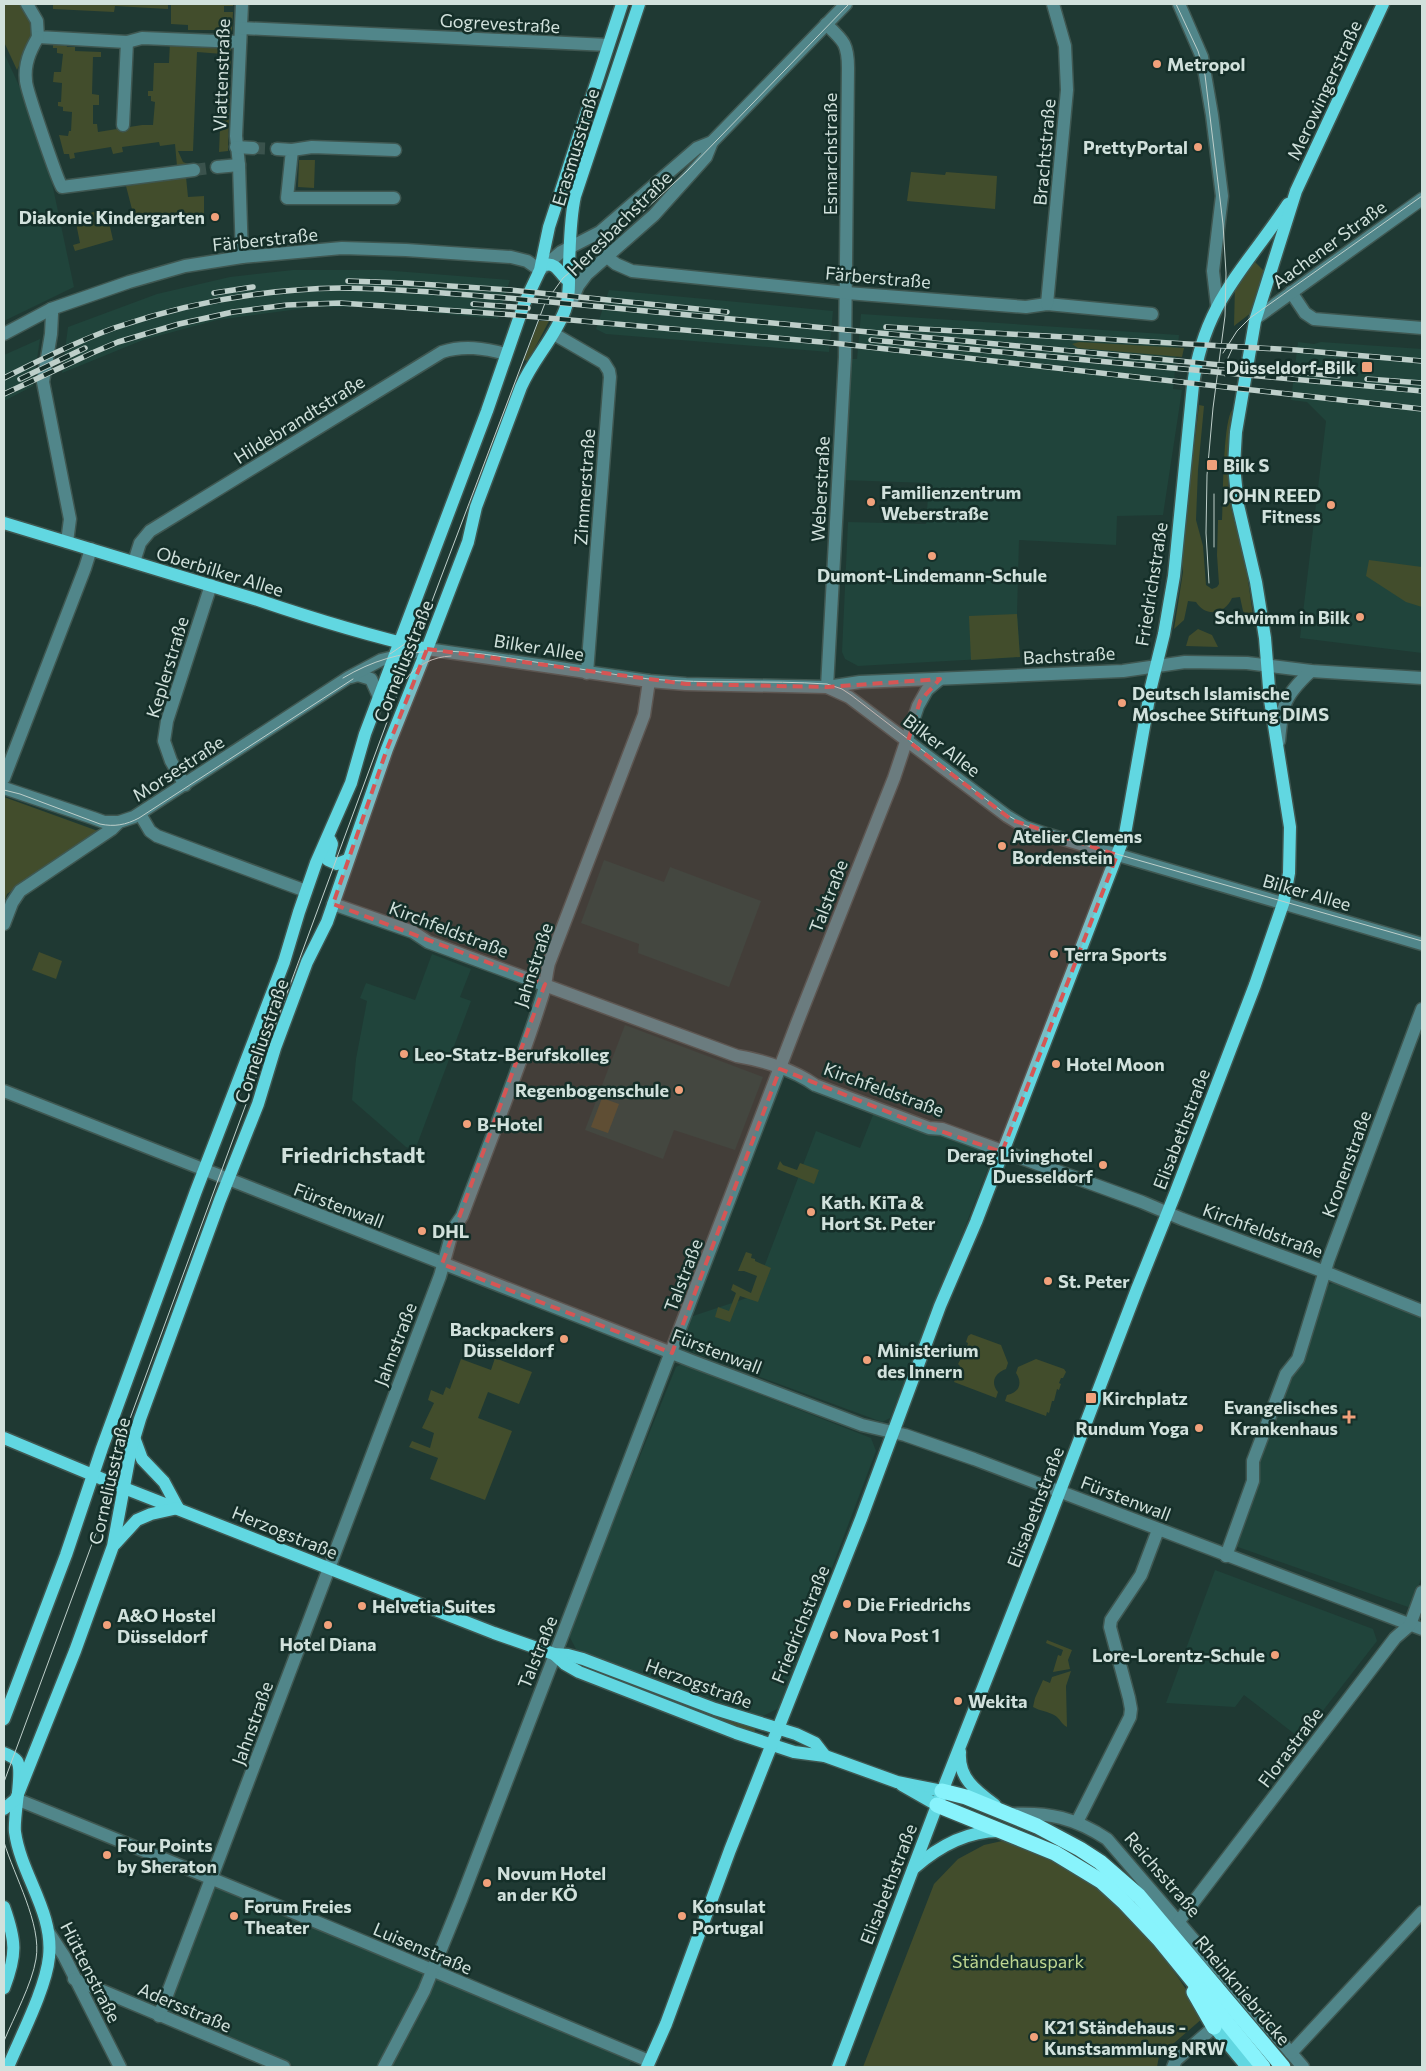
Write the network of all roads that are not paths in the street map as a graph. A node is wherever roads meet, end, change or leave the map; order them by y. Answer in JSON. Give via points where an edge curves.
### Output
{"nodes":[{"id":1,"x":27,"y":4,"type":"edge"},
{"id":2,"x":242,"y":4,"type":"edge"},
{"id":3,"x":622,"y":4,"type":"edge"},
{"id":4,"x":639,"y":4,"type":"edge"},
{"id":5,"x":846,"y":4,"type":"edge"},
{"id":6,"x":1054,"y":4,"type":"edge"},
{"id":7,"x":1179,"y":4,"type":"edge"},
{"id":8,"x":1383,"y":4,"type":"edge"},
{"id":9,"x":826,"y":24,"type":"junction"},
{"id":10,"x":241,"y":28,"type":"junction"},
{"id":11,"x":38,"y":37,"type":"junction"},
{"id":12,"x":127,"y":42,"type":"junction"},
{"id":13,"x":240,"y":42,"type":"junction"},
{"id":14,"x":608,"y":45,"type":"junction"},
{"id":15,"x":123,"y":125,"type":"dead end"},
{"id":16,"x":712,"y":142,"type":"junction"},
{"id":17,"x":236,"y":147,"type":"junction"},
{"id":18,"x":252,"y":148,"type":"tunnel mouth"},
{"id":19,"x":277,"y":149,"type":"tunnel mouth"},
{"id":20,"x":292,"y":150,"type":"junction"},
{"id":21,"x":395,"y":150,"type":"dead end"},
{"id":22,"x":239,"y":165,"type":"junction"},
{"id":23,"x":217,"y":167,"type":"tunnel mouth"},
{"id":24,"x":194,"y":170,"type":"tunnel mouth"},
{"id":25,"x":1296,"y":191,"type":"junction"},
{"id":26,"x":394,"y":198,"type":"dead end"},
{"id":27,"x":1422,"y":199,"type":"edge"},
{"id":28,"x":570,"y":247,"type":"junction"},
{"id":29,"x":606,"y":256,"type":"junction"},
{"id":30,"x":242,"y":257,"type":"junction"},
{"id":31,"x":543,"y":268,"type":"junction"},
{"id":32,"x":569,"y":281,"type":"junction"},
{"id":33,"x":1291,"y":292,"type":"junction"},
{"id":34,"x":847,"y":293,"type":"junction"},
{"id":35,"x":566,"y":304,"type":"junction"},
{"id":36,"x":1047,"y":304,"type":"junction"},
{"id":37,"x":1217,"y":305,"type":"junction"},
{"id":38,"x":51,"y":309,"type":"junction"},
{"id":39,"x":1152,"y":314,"type":"dead end"},
{"id":40,"x":1256,"y":318,"type":"junction"},
{"id":41,"x":1210,"y":320,"type":"joint"},
{"id":42,"x":1422,"y":328,"type":"edge"},
{"id":43,"x":4,"y":334,"type":"edge"},
{"id":44,"x":554,"y":334,"type":"junction"},
{"id":45,"x":506,"y":354,"type":"junction"},
{"id":46,"x":4,"y":523,"type":"edge"},
{"id":47,"x":67,"y":542,"type":"junction"},
{"id":48,"x":90,"y":549,"type":"junction"},
{"id":49,"x":134,"y":562,"type":"junction"},
{"id":50,"x":211,"y":585,"type":"junction"},
{"id":51,"x":399,"y":643,"type":"junction"},
{"id":52,"x":427,"y":649,"type":"junction"},
{"id":53,"x":394,"y":657,"type":"junction"},
{"id":54,"x":1267,"y":665,"type":"junction"},
{"id":55,"x":1156,"y":666,"type":"junction"},
{"id":56,"x":1311,"y":671,"type":"junction"},
{"id":57,"x":588,"y":673,"type":"junction"},
{"id":58,"x":349,"y":677,"type":"junction"},
{"id":59,"x":1422,"y":678,"type":"edge"},
{"id":60,"x":940,"y":679,"type":"junction"},
{"id":61,"x":649,"y":681,"type":"junction"},
{"id":62,"x":827,"y":687,"type":"junction"},
{"id":63,"x":379,"y":697,"type":"junction"},
{"id":64,"x":908,"y":741,"type":"junction"},
{"id":65,"x":1278,"y":753,"type":"junction"},
{"id":66,"x":4,"y":778,"type":"edge"},
{"id":67,"x":185,"y":785,"type":"junction"},
{"id":68,"x":4,"y":788,"type":"edge"},
{"id":69,"x":140,"y":814,"type":"junction"},
{"id":70,"x":119,"y":822,"type":"junction"},
{"id":71,"x":327,"y":836,"type":"junction"},
{"id":72,"x":1118,"y":853,"type":"junction"},
{"id":73,"x":347,"y":860,"type":"junction"},
{"id":74,"x":306,"y":891,"type":"junction"},
{"id":75,"x":1284,"y":903,"type":"junction"},
{"id":76,"x":339,"y":906,"type":"junction"},
{"id":77,"x":4,"y":924,"type":"edge"},
{"id":78,"x":1422,"y":944,"type":"edge"},
{"id":79,"x":545,"y":984,"type":"junction"},
{"id":80,"x":1422,"y":1009,"type":"edge"},
{"id":81,"x":780,"y":1069,"type":"junction"},
{"id":82,"x":4,"y":1091,"type":"edge"},
{"id":83,"x":1002,"y":1152,"type":"junction"},
{"id":84,"x":204,"y":1171,"type":"junction"},
{"id":85,"x":229,"y":1181,"type":"junction"},
{"id":86,"x":1167,"y":1213,"type":"junction"},
{"id":87,"x":442,"y":1264,"type":"junction"},
{"id":88,"x":1325,"y":1272,"type":"junction"},
{"id":89,"x":1422,"y":1311,"type":"edge"},
{"id":90,"x":672,"y":1353,"type":"junction"},
{"id":91,"x":892,"y":1432,"type":"junction"},
{"id":92,"x":4,"y":1438,"type":"edge"},
{"id":93,"x":135,"y":1438,"type":"junction"},
{"id":94,"x":92,"y":1475,"type":"junction"},
{"id":95,"x":124,"y":1488,"type":"junction"},
{"id":96,"x":1060,"y":1491,"type":"junction"},
{"id":97,"x":178,"y":1508,"type":"junction"},
{"id":98,"x":1158,"y":1530,"type":"junction"},
{"id":99,"x":113,"y":1546,"type":"junction"},
{"id":100,"x":1226,"y":1556,"type":"junction"},
{"id":101,"x":328,"y":1568,"type":"junction"},
{"id":102,"x":1422,"y":1592,"type":"edge"},
{"id":103,"x":1416,"y":1627,"type":"edge"},
{"id":104,"x":554,"y":1654,"type":"junction"},
{"id":105,"x":4,"y":1719,"type":"edge"},
{"id":106,"x":777,"y":1727,"type":"junction"},
{"id":107,"x":961,"y":1742,"type":"junction"},
{"id":108,"x":771,"y":1744,"type":"junction"},
{"id":109,"x":4,"y":1753,"type":"edge"},
{"id":110,"x":825,"y":1756,"type":"junction"},
{"id":111,"x":897,"y":1782,"type":"junction"},
{"id":112,"x":942,"y":1791,"type":"junction"},
{"id":113,"x":16,"y":1800,"type":"junction"},
{"id":114,"x":937,"y":1805,"type":"junction"},
{"id":115,"x":4,"y":1809,"type":"edge"},
{"id":116,"x":1007,"y":1814,"type":"junction"},
{"id":117,"x":1077,"y":1822,"type":"junction"},
{"id":118,"x":1004,"y":1832,"type":"junction"},
{"id":119,"x":913,"y":1869,"type":"junction"},
{"id":120,"x":213,"y":1878,"type":"junction"},
{"id":121,"x":4,"y":1907,"type":"edge"},
{"id":122,"x":1422,"y":1912,"type":"edge"},
{"id":123,"x":1179,"y":1921,"type":"junction"},
{"id":124,"x":49,"y":1933,"type":"junction"},
{"id":125,"x":9,"y":1940,"type":"edge"},
{"id":126,"x":432,"y":1972,"type":"junction"},
{"id":127,"x":1187,"y":1975,"type":"junction"},
{"id":128,"x":74,"y":1979,"type":"junction"},
{"id":129,"x":4,"y":1988,"type":"edge"},
{"id":130,"x":160,"y":2016,"type":"junction"},
{"id":131,"x":1214,"y":2027,"type":"junction"},
{"id":132,"x":1291,"y":2053,"type":"junction"},
{"id":133,"x":648,"y":2064,"type":"edge"},
{"id":134,"x":8,"y":2067,"type":"edge"},
{"id":135,"x":120,"y":2067,"type":"edge"},
{"id":136,"x":284,"y":2067,"type":"edge"},
{"id":137,"x":384,"y":2067,"type":"edge"},
{"id":138,"x":838,"y":2067,"type":"edge"},
{"id":139,"x":1173,"y":2067,"type":"edge"},
{"id":140,"x":1247,"y":2067,"type":"edge"},
{"id":141,"x":1264,"y":2067,"type":"edge"},
{"id":142,"x":1283,"y":2067,"type":"edge"},
{"id":143,"x":1303,"y":2067,"type":"edge"}],
"edges":[{"from":1,"to":11,"type":"street","via":[[37,21]]},
{"from":2,"to":10,"type":"street","name":"Vlattenstraße"},
{"from":3,"to":14,"type":"main road","name":"Erasmusstraße"},
{"from":4,"to":28,"type":"main road","name":"Erasmusstraße","via":[[575,196]]},
{"from":5,"to":9,"type":"street","name":"Heresbachstraße"},
{"from":6,"to":36,"type":"street","name":"Brachtstraße","via":[[1065,46],[1067,90]]},
{"from":7,"to":37,"type":"street","via":[[1202,57],[1222,196],[1213,271]]},
{"from":8,"to":25,"type":"main road","name":"Merowingerstraße"},
{"from":9,"to":16,"type":"street","name":"Heresbachstraße"},
{"from":9,"to":34,"type":"street","name":"Esmarchstraße","via":[[848,50]]},
{"from":10,"to":13,"type":"street","name":"Vlattenstraße"},
{"from":10,"to":14,"type":"street","name":"Gogrevestraße"},
{"from":11,"to":12,"type":"street"},
{"from":11,"to":24,"type":"street","via":[[28,57],[26,87],[62,187]]},
{"from":12,"to":13,"type":"street","via":[[142,38]]},
{"from":12,"to":15,"type":"street"},
{"from":13,"to":17,"type":"street","name":"Vlattenstraße"},
{"from":14,"to":31,"type":"main road","name":"Erasmusstraße","via":[[549,227]]},
{"from":16,"to":28,"type":"street","name":"Heresbachstraße","via":[[697,148],[600,232]]},
{"from":16,"to":29,"type":"street","name":"Heresbachstraße","via":[[706,157],[654,215]]},
{"from":17,"to":18,"type":"street","name":"Vlattenstraße"},
{"from":17,"to":22,"type":"street","name":"Vlattenstraße"},
{"from":19,"to":20,"type":"street"},
{"from":20,"to":21,"type":"street","via":[[312,147]]},
{"from":20,"to":26,"type":"street","via":[[287,198]]},
{"from":22,"to":23,"type":"street"},
{"from":22,"to":30,"type":"street","name":"Vlattenstraße"},
{"from":25,"to":37,"type":"main road","name":"Merowingerstraße"},
{"from":25,"to":40,"type":"main road","name":"Merowingerstraße"},
{"from":27,"to":33,"type":"street","name":"Aachener Straße"},
{"from":28,"to":31,"type":"street","name":"Heresbachstraße","via":[[553,257]]},
{"from":28,"to":32,"type":"main road","name":"Erasmusstraße"},
{"from":29,"to":34,"type":"street","name":"Färberstraße","via":[[632,272]]},
{"from":29,"to":35,"type":"street","name":"Heresbachstraße","via":[[587,274]]},
{"from":30,"to":31,"type":"street","name":"Färberstraße","via":[[342,248],[406,250],[519,258]]},
{"from":30,"to":38,"type":"street","name":"Färberstraße","via":[[185,266]]},
{"from":31,"to":32,"type":"main road","via":[[550,264],[555,266]]},
{"from":31,"to":45,"type":"main road","name":"Corneliusstraße","via":[[524,304]]},
{"from":32,"to":35,"type":"main road","name":"Erasmusstraße"},
{"from":33,"to":40,"type":"street","name":"Aachener Straße"},
{"from":33,"to":42,"type":"street","via":[[1305,313],[1314,319]]},
{"from":34,"to":36,"type":"street","name":"Färberstraße","via":[[1026,307]]},
{"from":34,"to":62,"type":"street","name":"Weberstraße"},
{"from":35,"to":44,"type":"main road","name":"Corneliusstraße"},
{"from":36,"to":39,"type":"street","name":"Färberstraße"},
{"from":37,"to":41,"type":"main road","name":"Merowingerstraße"},
{"from":38,"to":43,"type":"street","name":"Färberstraße"},
{"from":38,"to":47,"type":"street","via":[[51,334],[43,382],[70,519]]},
{"from":40,"to":54,"type":"main road","name":"Merowingerstraße","via":[[1236,432],[1234,466],[1238,505],[1256,582]]},
{"from":41,"to":55,"type":"main road","name":"Friedrichstraße","via":[[1194,376],[1174,576]]},
{"from":44,"to":52,"type":"main road","name":"Corneliusstraße","via":[[529,369],[521,387]]},
{"from":44,"to":57,"type":"street","name":"Zimmerstraße","via":[[604,363],[610,377]]},
{"from":45,"to":49,"type":"street","name":"Hildebrandtstraße","via":[[477,348],[442,352],[150,531],[140,543]]},
{"from":45,"to":51,"type":"main road","name":"Corneliusstraße"},
{"from":46,"to":47,"type":"main road","name":"Oberbilker Allee"},
{"from":47,"to":48,"type":"main road","name":"Oberbilker Allee"},
{"from":48,"to":49,"type":"main road","name":"Oberbilker Allee"},
{"from":48,"to":66,"type":"street"},
{"from":49,"to":50,"type":"main road","name":"Oberbilker Allee"},
{"from":50,"to":51,"type":"main road","name":"Oberbilker Allee"},
{"from":50,"to":67,"type":"street","name":"Keplerstraße","via":[[167,721],[164,741],[171,762]]},
{"from":51,"to":52,"type":"main road","name":"Oberbilker Allee"},
{"from":51,"to":53,"type":"main road","name":"Corneliusstraße"},
{"from":52,"to":53,"type":"street","name":"Morsestraße"},
{"from":52,"to":57,"type":"street","name":"Bilker Allee"},
{"from":52,"to":73,"type":"main road","name":"Corneliusstraße"},
{"from":53,"to":58,"type":"street","name":"Morsestraße","via":[[381,660]]},
{"from":53,"to":63,"type":"main road","name":"Corneliusstraße"},
{"from":54,"to":55,"type":"street","name":"Bachstraße","via":[[1185,662]]},
{"from":54,"to":56,"type":"street","name":"Bachstraße"},
{"from":54,"to":65,"type":"main road","name":"Elisabethstraße"},
{"from":55,"to":60,"type":"street","name":"Bachstraße"},
{"from":55,"to":72,"type":"main road","name":"Friedrichstraße","via":[[1125,834]]},
{"from":56,"to":59,"type":"street","name":"Bachstraße"},
{"from":56,"to":65,"type":"street","via":[[1283,705]]},
{"from":57,"to":61,"type":"street","name":"Bilker Allee"},
{"from":58,"to":63,"type":"street","via":[[358,675],[371,679]]},
{"from":58,"to":67,"type":"street","name":"Morsestraße"},
{"from":60,"to":62,"type":"street","name":"Bachstraße","via":[[860,682]]},
{"from":60,"to":64,"type":"street","name":"Talstraße","via":[[920,700]]},
{"from":61,"to":62,"type":"street","name":"Bilker Allee"},
{"from":61,"to":79,"type":"street","name":"Jahnstraße","via":[[644,715],[549,963]]},
{"from":62,"to":64,"type":"street","name":"Bilker Allee","via":[[849,697]]},
{"from":63,"to":71,"type":"main road","name":"Corneliusstraße","via":[[351,783]]},
{"from":64,"to":72,"type":"street","name":"Bilker Allee","via":[[1012,820],[1033,830]]},
{"from":64,"to":81,"type":"street","name":"Talstraße"},
{"from":65,"to":75,"type":"main road","name":"Elisabethstraße","via":[[1291,834]]},
{"from":67,"to":69,"type":"street","name":"Morsestraße"},
{"from":68,"to":70,"type":"street","via":[[104,822]]},
{"from":69,"to":70,"type":"street","name":"Morsestraße"},
{"from":69,"to":74,"type":"street","via":[[157,836]]},
{"from":70,"to":77,"type":"street","name":"Morsestraße","via":[[27,886],[16,896]]},
{"from":71,"to":73,"type":"main road","via":[[332,844],[328,860],[337,864]]},
{"from":71,"to":74,"type":"main road","name":"Corneliusstraße"},
{"from":72,"to":75,"type":"street","name":"Bilker Allee"},
{"from":72,"to":83,"type":"main road","name":"Friedrichstraße"},
{"from":73,"to":76,"type":"main road","name":"Corneliusstraße"},
{"from":74,"to":84,"type":"main road","name":"Corneliusstraße","via":[[284,962]]},
{"from":75,"to":78,"type":"street","name":"Bilker Allee"},
{"from":75,"to":86,"type":"main road","name":"Elisabethstraße"},
{"from":76,"to":79,"type":"street","name":"Kirchfeldstraße"},
{"from":76,"to":85,"type":"main road","name":"Corneliusstraße","via":[[304,970]]},
{"from":79,"to":81,"type":"street","name":"Kirchfeldstraße","via":[[728,1053]]},
{"from":79,"to":87,"type":"street","name":"Jahnstraße","via":[[510,1088]]},
{"from":80,"to":88,"type":"street","name":"Kronenstraße"},
{"from":81,"to":83,"type":"street","name":"Kirchfeldstraße","via":[[929,1128],[942,1129]]},
{"from":81,"to":90,"type":"street","name":"Talstraße"},
{"from":82,"to":84,"type":"street","name":"Fürstenwall"},
{"from":83,"to":86,"type":"street","name":"Kirchfeldstraße"},
{"from":83,"to":91,"type":"main road","name":"Friedrichstraße"},
{"from":84,"to":85,"type":"street","name":"Fürstenwall"},
{"from":84,"to":94,"type":"main road","name":"Corneliusstraße"},
{"from":85,"to":87,"type":"street","name":"Fürstenwall"},
{"from":85,"to":93,"type":"main road","name":"Corneliusstraße"},
{"from":86,"to":88,"type":"street","name":"Kirchfeldstraße"},
{"from":86,"to":96,"type":"main road","name":"Elisabethstraße"},
{"from":87,"to":90,"type":"street","name":"Fürstenwall"},
{"from":87,"to":101,"type":"street","name":"Jahnstraße"},
{"from":88,"to":89,"type":"street","name":"Kirchfeldstraße"},
{"from":88,"to":100,"type":"street","name":"Kronenstraße","via":[[1298,1359],[1286,1374],[1253,1461],[1253,1481]]},
{"from":90,"to":91,"type":"street","name":"Fürstenwall","via":[[862,1425]]},
{"from":90,"to":104,"type":"street","name":"Talstraße"},
{"from":91,"to":96,"type":"street","name":"Fürstenwall"},
{"from":91,"to":106,"type":"main road","name":"Friedrichstraße","via":[[861,1519]]},
{"from":92,"to":94,"type":"main road","name":"Herzogstraße"},
{"from":93,"to":95,"type":"main road","name":"Corneliusstraße"},
{"from":93,"to":97,"type":"main road","via":[[142,1459],[164,1482]]},
{"from":94,"to":95,"type":"main road","name":"Herzogstraße"},
{"from":94,"to":105,"type":"main road","name":"Corneliusstraße","via":[[66,1555]]},
{"from":95,"to":97,"type":"main road","name":"Herzogstraße"},
{"from":95,"to":99,"type":"main road","name":"Corneliusstraße"},
{"from":96,"to":98,"type":"street","name":"Fürstenwall"},
{"from":96,"to":107,"type":"main road","name":"Elisabethstraße"},
{"from":97,"to":99,"type":"main road","via":[[137,1520]]},
{"from":97,"to":101,"type":"main road","name":"Herzogstraße"},
{"from":98,"to":100,"type":"street","name":"Fürstenwall"},
{"from":98,"to":117,"type":"street","via":[[1141,1574],[1114,1613],[1110,1627],[1129,1698],[1130,1717]]},
{"from":99,"to":113,"type":"main road","name":"Corneliusstraße"},
{"from":100,"to":103,"type":"street","name":"Fürstenwall"},
{"from":101,"to":104,"type":"main road","name":"Herzogstraße"},
{"from":101,"to":120,"type":"street","name":"Jahnstraße"},
{"from":102,"to":103,"type":"street","name":"Florastraße"},
{"from":103,"to":123,"type":"street","name":"Florastraße","via":[[1395,1638]]},
{"from":104,"to":106,"type":"main road","name":"Herzogstraße","via":[[583,1659],[715,1709]]},
{"from":104,"to":108,"type":"main road","name":"Herzogstraße","via":[[579,1672],[713,1725]]},
{"from":104,"to":126,"type":"street","name":"Talstraße"},
{"from":106,"to":108,"type":"main road","name":"Friedrichstraße"},
{"from":106,"to":110,"type":"main road","name":"Herzogstraße","via":[[811,1741]]},
{"from":107,"to":112,"type":"main road","name":"Elisabethstraße"},
{"from":107,"to":116,"type":"main road","via":[[960,1762],[967,1781]]},
{"from":108,"to":110,"type":"main road","name":"Herzogstraße","via":[[801,1754]]},
{"from":108,"to":133,"type":"main road","name":"Friedrichstraße"},
{"from":109,"to":113,"type":"main road","name":"Hüttenstraße","via":[[15,1758],[18,1764]]},
{"from":110,"to":111,"type":"main road","name":"Herzogstraße"},
{"from":111,"to":112,"type":"main road","name":"Herzogstraße"},
{"from":111,"to":114,"type":"main road","name":"Herzogstraße"},
{"from":112,"to":114,"type":"main road","name":"Elisabethstraße"},
{"from":112,"to":116,"type":"highway","name":"Reichsstraße"},
{"from":113,"to":115,"type":"main road"},
{"from":113,"to":120,"type":"street","name":"Luisenstraße"},
{"from":113,"to":124,"type":"main road","name":"Hüttenstraße","via":[[14,1823],[18,1848]]},
{"from":114,"to":118,"type":"highway"},
{"from":114,"to":119,"type":"main road","name":"Elisabethstraße"},
{"from":116,"to":117,"type":"street","name":"Reichsstraße","via":[[1045,1814]]},
{"from":116,"to":142,"type":"highway","name":"Rheinkniebrücke","via":[[1080,1849],[1139,1896]]},
{"from":117,"to":123,"type":"street","name":"Reichsstraße","via":[[1107,1839]]},
{"from":118,"to":119,"type":"main road","via":[[959,1838],[929,1855]]},
{"from":118,"to":127,"type":"highway","via":[[1055,1853],[1101,1881],[1159,1940]]},
{"from":119,"to":138,"type":"main road","name":"Elisabethstraße"},
{"from":120,"to":126,"type":"street","name":"Luisenstraße"},
{"from":120,"to":130,"type":"street","name":"Jahnstraße"},
{"from":121,"to":125,"type":"main road"},
{"from":122,"to":132,"type":"street"},
{"from":123,"to":132,"type":"street","name":"Reichsstraße"},
{"from":124,"to":128,"type":"street","name":"Hüttenstraße"},
{"from":124,"to":134,"type":"main road","via":[[46,1974]]},
{"from":125,"to":129,"type":"main road","via":[[14,1958]]},
{"from":126,"to":133,"type":"street","name":"Luisenstraße"},
{"from":126,"to":137,"type":"street","name":"Talstraße"},
{"from":127,"to":131,"type":"highway"},
{"from":127,"to":141,"type":"highway","name":"Rheinkniebrücke"},
{"from":128,"to":130,"type":"street","name":"Adersstraße"},
{"from":128,"to":135,"type":"street","name":"Hüttenstraße"},
{"from":130,"to":136,"type":"street","name":"Adersstraße"},
{"from":131,"to":139,"type":"street","via":[[1176,2060]]},
{"from":131,"to":140,"type":"main road"},
{"from":132,"to":143,"type":"street","name":"Reichsstraße"}]}
